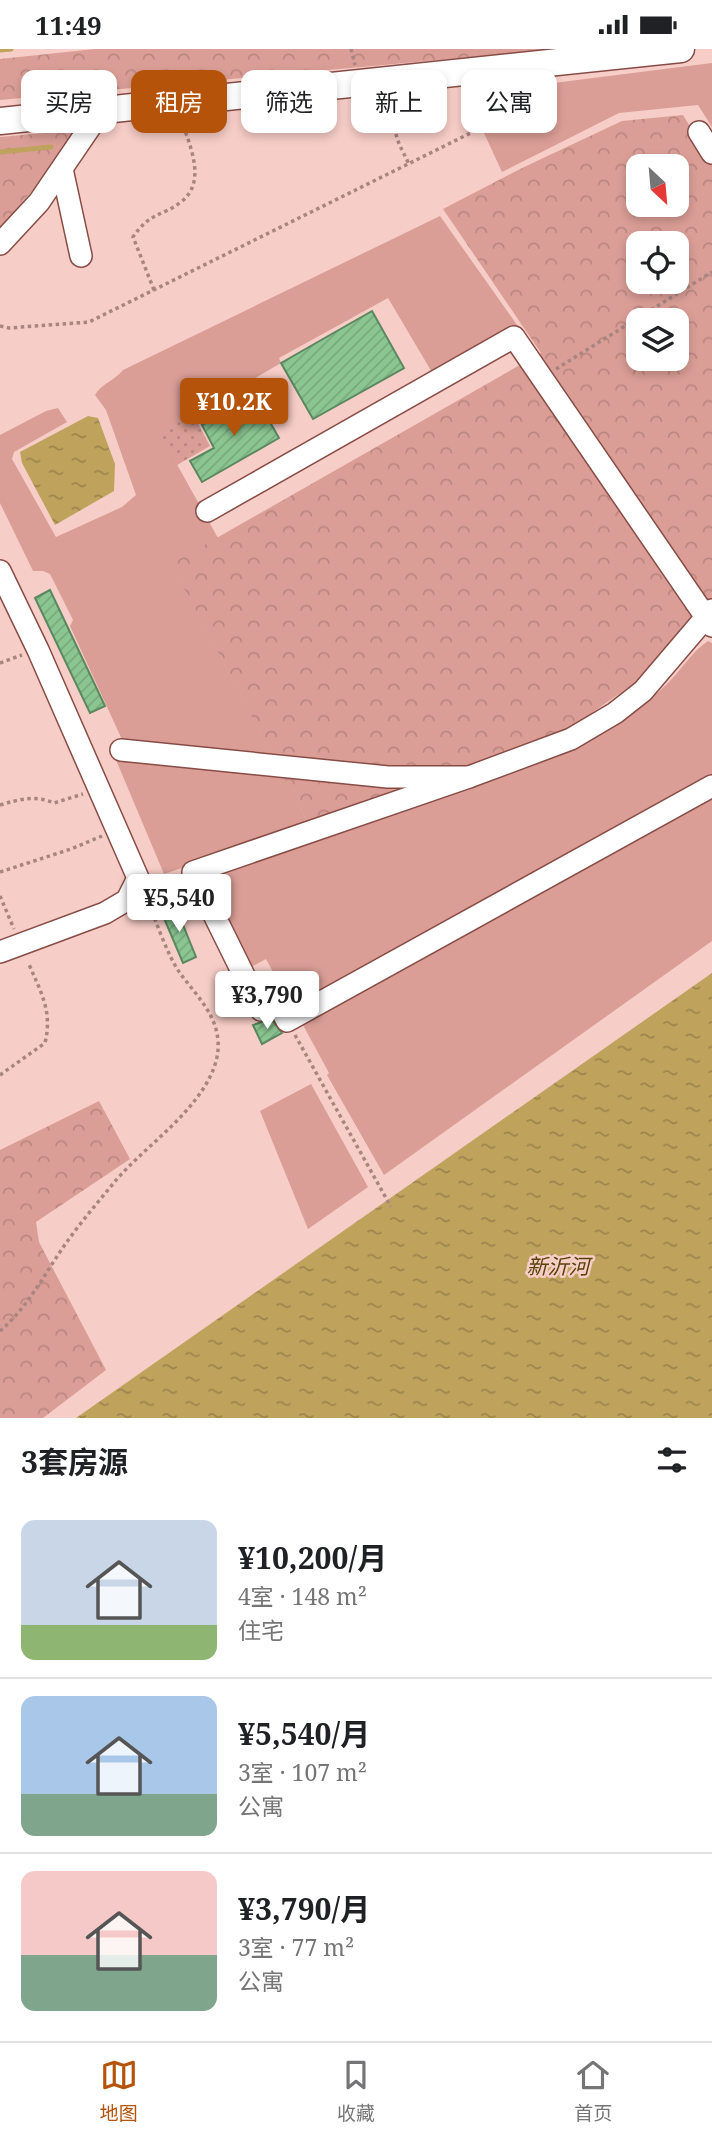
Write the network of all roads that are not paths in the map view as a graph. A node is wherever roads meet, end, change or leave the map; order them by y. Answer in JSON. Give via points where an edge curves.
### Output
{"nodes":[{"id":1,"x":681,"y":49,"type":"edge"},
{"id":2,"x":117,"y":109,"type":"edge"},
{"id":3,"x":21,"y":119,"type":"edge"},
{"id":4,"x":0,"y":121,"type":"edge"},
{"id":5,"x":699,"y":132,"type":"dead end"},
{"id":6,"x":86,"y":133,"type":"edge"},
{"id":7,"x":712,"y":153,"type":"edge"},
{"id":8,"x":62,"y":169,"type":"junction"},
{"id":9,"x":0,"y":244,"type":"edge"},
{"id":10,"x":81,"y":256,"type":"dead end"},
{"id":11,"x":207,"y":511,"type":"dead end"},
{"id":12,"x":0,"y":571,"type":"edge"},
{"id":13,"x":710,"y":618,"type":"edge"},
{"id":14,"x":121,"y":750,"type":"dead end"},
{"id":15,"x":469,"y":777,"type":"junction"},
{"id":16,"x":712,"y":786,"type":"edge"},
{"id":17,"x":0,"y":951,"type":"edge"}],
"edges":[{"from":1,"to":2,"type":"main road"},
{"from":3,"to":4,"type":"main road"},
{"from":5,"to":7,"type":"street"},
{"from":6,"to":8,"type":"street"},
{"from":8,"to":9,"type":"street"},
{"from":8,"to":10,"type":"street"},
{"from":11,"to":13,"type":"street","via":[[514,337]]},
{"from":12,"to":17,"type":"street","via":[[138,879],[127,900],[105,913]]},
{"from":13,"to":15,"type":"street","via":[[643,691],[615,713],[571,739]]},
{"from":14,"to":15,"type":"street","via":[[388,777]]},
{"from":15,"to":16,"type":"street","via":[[193,872],[261,1010],[277,1002],[287,1021]]}]}
